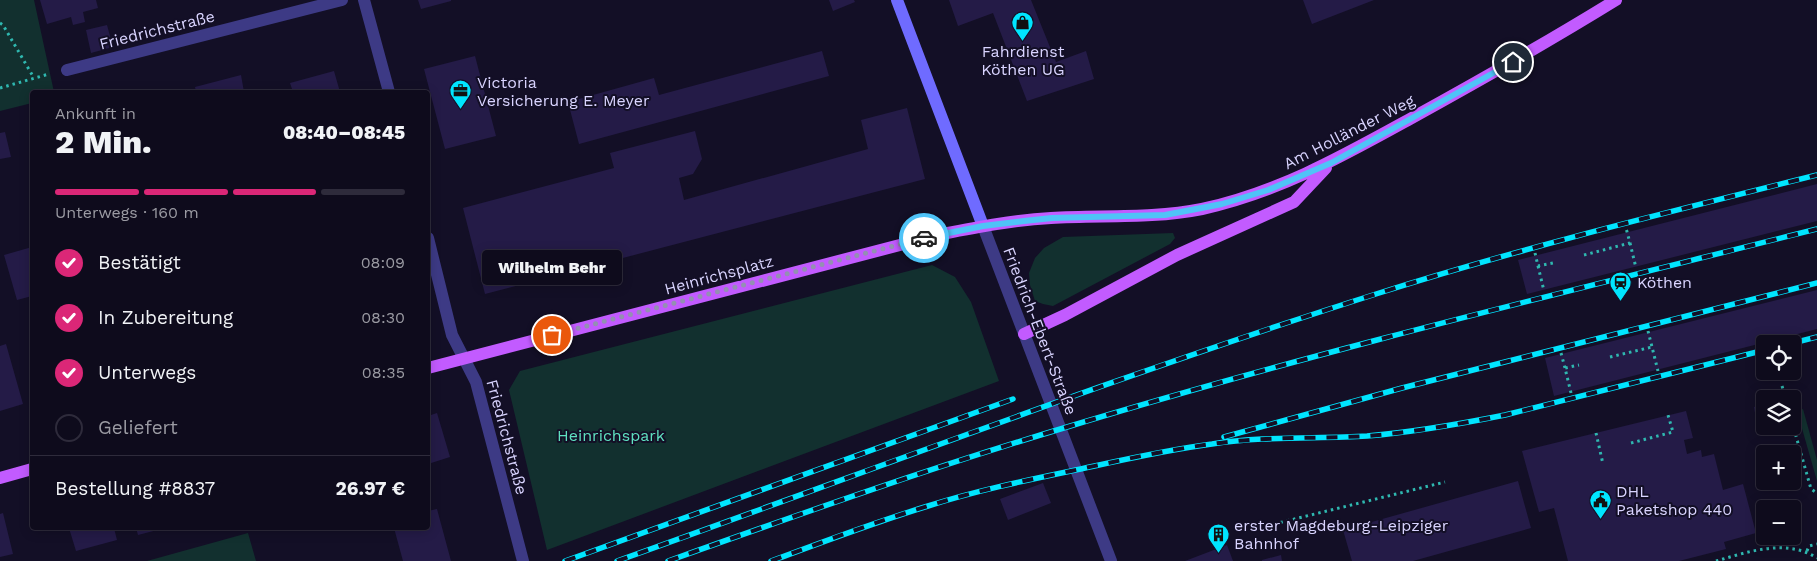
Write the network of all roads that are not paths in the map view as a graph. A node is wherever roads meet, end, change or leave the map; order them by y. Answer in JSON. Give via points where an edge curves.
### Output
{"nodes":[{"id":1,"x":342,"y":0,"type":"edge"},
{"id":2,"x":364,"y":0,"type":"edge"},
{"id":3,"x":897,"y":0,"type":"edge"},
{"id":4,"x":1616,"y":0,"type":"edge"},
{"id":5,"x":67,"y":70,"type":"dead end"},
{"id":6,"x":388,"y":90,"type":"edge"},
{"id":7,"x":1331,"y":163,"type":"junction"},
{"id":8,"x":983,"y":226,"type":"junction"},
{"id":9,"x":430,"y":246,"type":"edge"},
{"id":10,"x":1024,"y":334,"type":"junction"},
{"id":11,"x":465,"y":358,"type":"junction"},
{"id":12,"x":430,"y":367,"type":"edge"},
{"id":13,"x":30,"y":470,"type":"edge"},
{"id":14,"x":0,"y":478,"type":"edge"},
{"id":15,"x":523,"y":561,"type":"edge"},
{"id":16,"x":1111,"y":561,"type":"edge"}],
"edges":[{"from":1,"to":5,"type":"street","name":"Friedrichstraße"},
{"from":2,"to":6,"type":"street"},
{"from":3,"to":8,"type":"main road","name":"Friedrich-Ebert-Straße"},
{"from":4,"to":7,"type":"main road","name":"Am Holländer Weg","via":[[1483,80]]},
{"from":7,"to":8,"type":"main road","name":"Am Holländer Weg","via":[[1268,190],[1184,212],[1144,217],[1052,218]]},
{"from":7,"to":10,"type":"main road","via":[[1294,202],[1177,255]]},
{"from":8,"to":10,"type":"street","name":"Friedrich-Ebert-Straße"},
{"from":8,"to":11,"type":"main road","name":"Heinrichsplatz","via":[[914,240]]},
{"from":9,"to":11,"type":"street","name":"Friedrichstraße","via":[[452,335]]},
{"from":10,"to":16,"type":"street","name":"Friedrich-Ebert-Straße"},
{"from":11,"to":12,"type":"main road","name":"Heinrichsplatz"},
{"from":11,"to":15,"type":"street","name":"Friedrichstraße","via":[[476,382]]},
{"from":13,"to":14,"type":"main road"}]}
